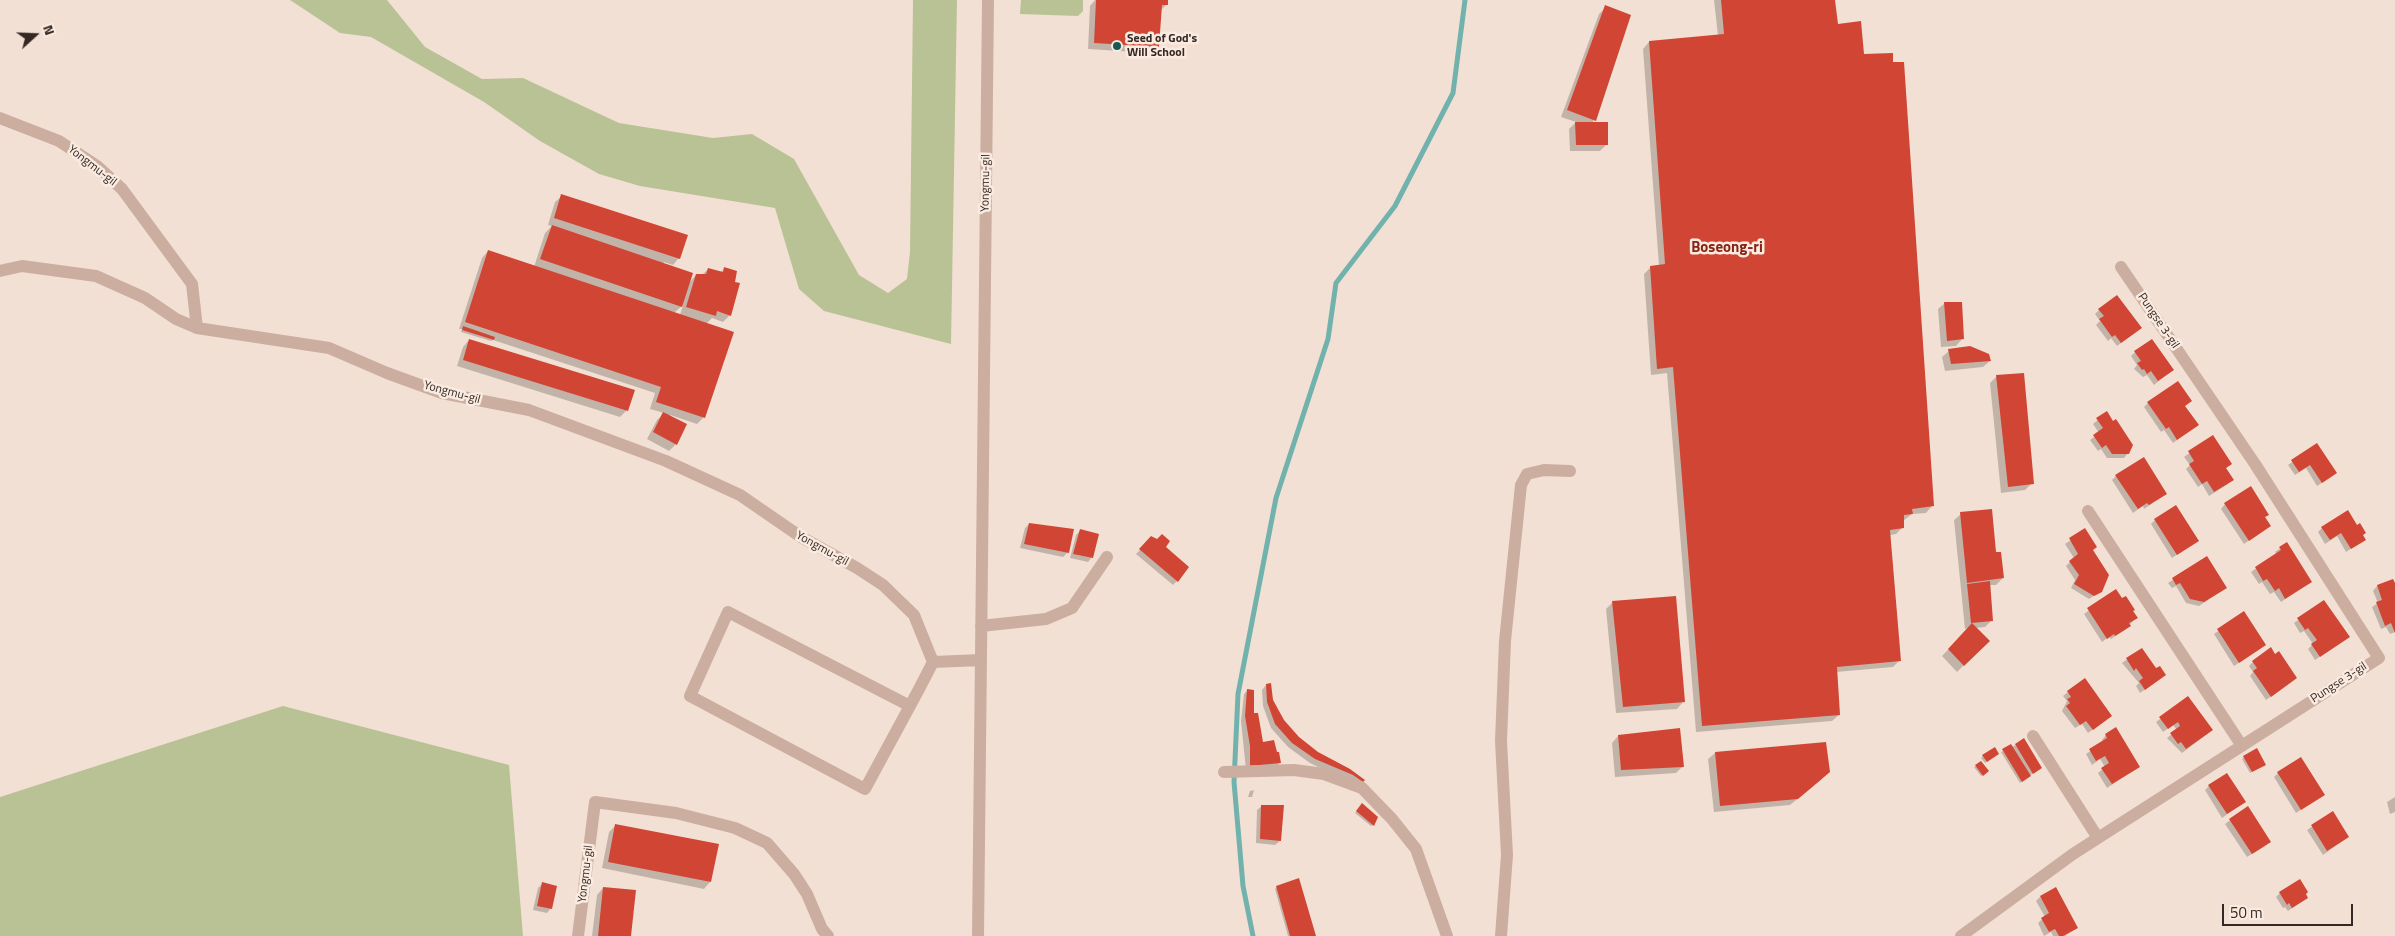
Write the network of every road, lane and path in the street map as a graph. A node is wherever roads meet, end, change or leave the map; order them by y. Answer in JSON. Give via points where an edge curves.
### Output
{"nodes":[{"id":1,"x":988,"y":0,"type":"edge"},
{"id":2,"x":0,"y":118,"type":"edge"},
{"id":3,"x":2121,"y":267,"type":"dead end"},
{"id":4,"x":0,"y":271,"type":"edge"},
{"id":5,"x":197,"y":328,"type":"junction"},
{"id":6,"x":1570,"y":471,"type":"dead end"},
{"id":7,"x":2088,"y":511,"type":"dead end"},
{"id":8,"x":1107,"y":557,"type":"dead end"},
{"id":9,"x":981,"y":626,"type":"junction"},
{"id":10,"x":981,"y":660,"type":"junction"},
{"id":11,"x":933,"y":662,"type":"junction"},
{"id":12,"x":910,"y":706,"type":"junction"},
{"id":13,"x":2034,"y":736,"type":"dead end"},
{"id":14,"x":2242,"y":746,"type":"junction"},
{"id":15,"x":1227,"y":772,"type":"dead end"},
{"id":16,"x":2098,"y":838,"type":"junction"},
{"id":17,"x":578,"y":936,"type":"edge"},
{"id":18,"x":828,"y":936,"type":"edge"},
{"id":19,"x":978,"y":936,"type":"edge"},
{"id":20,"x":1447,"y":936,"type":"edge"},
{"id":21,"x":1501,"y":936,"type":"edge"},
{"id":22,"x":1960,"y":936,"type":"edge"}],
"edges":[{"from":1,"to":9,"type":"street","name":"Yongmu-gil"},
{"from":2,"to":5,"type":"street","name":"Yongmu-gil","via":[[59,141],[97,166],[122,190],[192,284]]},
{"from":3,"to":14,"type":"street","name":"Pungse 3-gil","via":[[2255,464],[2379,658]]},
{"from":4,"to":5,"type":"street","via":[[22,266],[96,276]]},
{"from":5,"to":11,"type":"street","name":"Yongmu-gil","via":[[330,348],[387,374],[442,393],[529,410],[666,462],[740,495],[795,534],[883,585],[914,615]]},
{"from":6,"to":21,"type":"street","via":[[1544,470],[1528,474],[1521,485],[1504,651],[1501,741],[1507,855]]},
{"from":7,"to":14,"type":"street"},
{"from":8,"to":9,"type":"street","via":[[1072,608],[1046,620]]},
{"from":9,"to":10,"type":"street","name":"Yongmu-gil"},
{"from":10,"to":11,"type":"street"},
{"from":10,"to":19,"type":"street","name":"Yongmu-gil"},
{"from":11,"to":12,"type":"street"},
{"from":12,"to":12,"type":"street","via":[[866,789],[690,696],[728,612]]},
{"from":13,"to":16,"type":"street"},
{"from":14,"to":16,"type":"street","name":"Pungse 3-gil"},
{"from":15,"to":20,"type":"street","via":[[1294,770],[1324,774],[1362,788],[1416,849]]},
{"from":16,"to":22,"type":"street","name":"Pungse 3-gil"},
{"from":17,"to":18,"type":"street","name":"Yongmu-gil","via":[[595,802],[676,813],[735,828],[767,843],[794,874]]}]}
